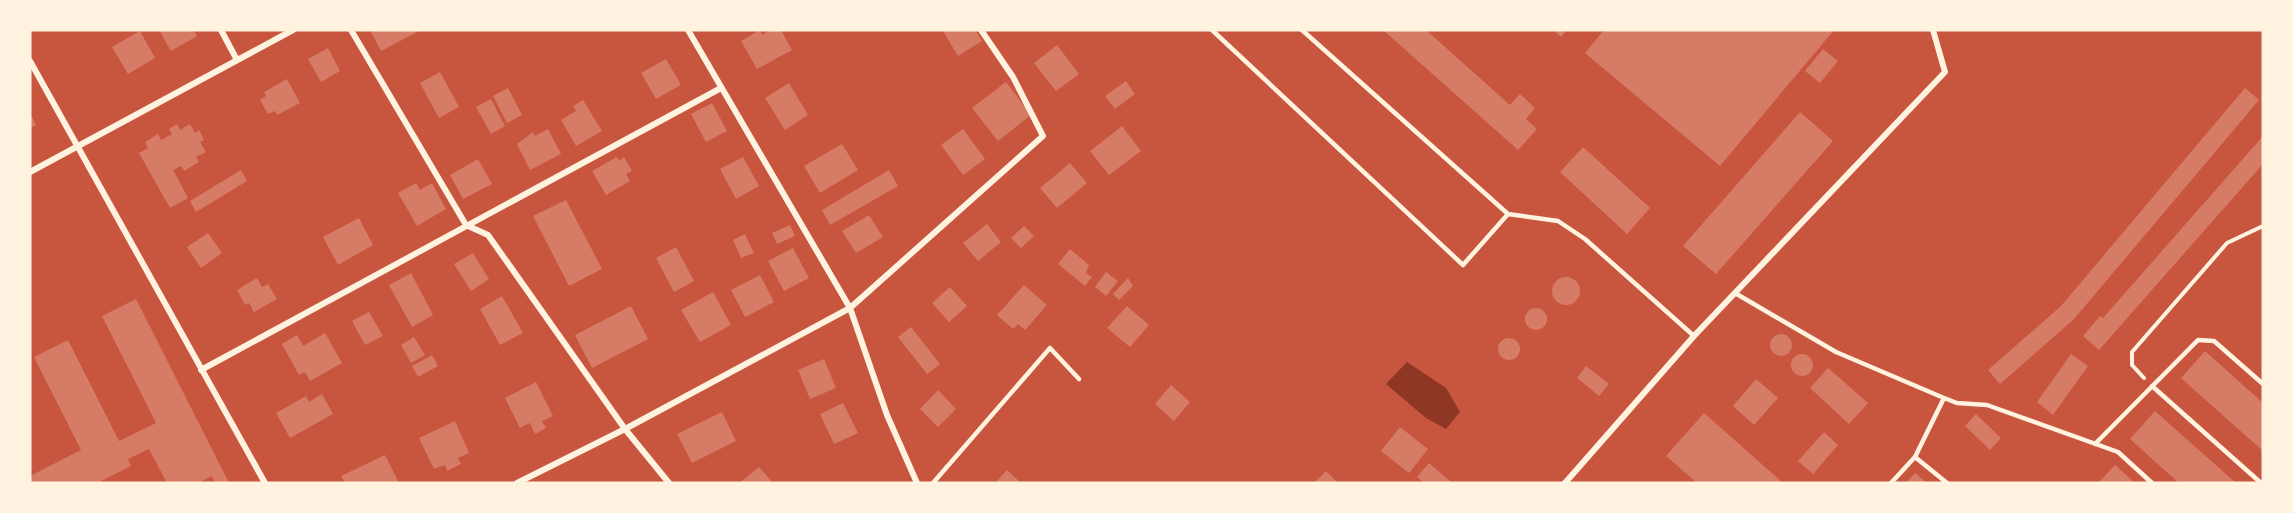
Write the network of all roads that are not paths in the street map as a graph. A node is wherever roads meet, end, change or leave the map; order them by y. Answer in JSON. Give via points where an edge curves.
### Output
{"nodes":[{"id":1,"x":221,"y":30,"type":"edge"},
{"id":2,"x":293,"y":30,"type":"edge"},
{"id":3,"x":351,"y":30,"type":"edge"},
{"id":4,"x":688,"y":30,"type":"edge"},
{"id":5,"x":981,"y":30,"type":"edge"},
{"id":6,"x":1212,"y":30,"type":"edge"},
{"id":7,"x":1302,"y":30,"type":"edge"},
{"id":8,"x":1933,"y":30,"type":"edge"},
{"id":9,"x":237,"y":60,"type":"junction"},
{"id":10,"x":30,"y":61,"type":"edge"},
{"id":11,"x":722,"y":88,"type":"junction"},
{"id":12,"x":76,"y":147,"type":"junction"},
{"id":13,"x":30,"y":172,"type":"edge"},
{"id":14,"x":1508,"y":214,"type":"junction"},
{"id":15,"x":466,"y":225,"type":"junction"},
{"id":16,"x":1735,"y":293,"type":"junction"},
{"id":17,"x":850,"y":308,"type":"junction"},
{"id":18,"x":1694,"y":336,"type":"junction"},
{"id":19,"x":201,"y":370,"type":"junction"},
{"id":20,"x":1079,"y":379,"type":"dead end"},
{"id":21,"x":2263,"y":384,"type":"edge"},
{"id":22,"x":2152,"y":386,"type":"junction"},
{"id":23,"x":1944,"y":398,"type":"junction"},
{"id":24,"x":625,"y":429,"type":"junction"},
{"id":25,"x":2095,"y":444,"type":"junction"},
{"id":26,"x":1915,"y":457,"type":"junction"},
{"id":27,"x":265,"y":483,"type":"edge"},
{"id":28,"x":517,"y":483,"type":"edge"},
{"id":29,"x":669,"y":483,"type":"edge"},
{"id":30,"x":917,"y":483,"type":"edge"},
{"id":31,"x":933,"y":483,"type":"edge"},
{"id":32,"x":1565,"y":483,"type":"edge"},
{"id":33,"x":1891,"y":483,"type":"edge"},
{"id":34,"x":1947,"y":483,"type":"edge"},
{"id":35,"x":2152,"y":483,"type":"edge"},
{"id":36,"x":2261,"y":483,"type":"edge"}],
"edges":[{"from":1,"to":9,"type":"street"},
{"from":2,"to":9,"type":"street"},
{"from":3,"to":15,"type":"street"},
{"from":4,"to":11,"type":"street"},
{"from":5,"to":17,"type":"street","via":[[1013,77],[1042,136]]},
{"from":6,"to":14,"type":"lane","via":[[1463,265]]},
{"from":7,"to":14,"type":"lane"},
{"from":8,"to":16,"type":"street","via":[[1945,72]]},
{"from":9,"to":12,"type":"street"},
{"from":10,"to":12,"type":"street"},
{"from":11,"to":15,"type":"street"},
{"from":11,"to":17,"type":"street"},
{"from":12,"to":13,"type":"street"},
{"from":12,"to":19,"type":"street"},
{"from":14,"to":18,"type":"lane","via":[[1558,221],[1585,239]]},
{"from":15,"to":19,"type":"street"},
{"from":15,"to":24,"type":"street","via":[[488,236]]},
{"from":16,"to":18,"type":"street"},
{"from":16,"to":23,"type":"lane","via":[[1836,352]]},
{"from":17,"to":24,"type":"street"},
{"from":17,"to":30,"type":"street","via":[[887,415]]},
{"from":18,"to":32,"type":"street"},
{"from":19,"to":27,"type":"street"},
{"from":20,"to":31,"type":"lane","via":[[1050,348]]},
{"from":21,"to":22,"type":"lane","via":[[2214,341],[2198,340]]},
{"from":22,"to":25,"type":"lane"},
{"from":22,"to":36,"type":"lane"},
{"from":23,"to":25,"type":"lane","via":[[1987,405]]},
{"from":23,"to":26,"type":"lane"},
{"from":24,"to":28,"type":"street"},
{"from":24,"to":29,"type":"street"},
{"from":25,"to":35,"type":"lane","via":[[2118,452]]},
{"from":26,"to":33,"type":"lane"},
{"from":26,"to":34,"type":"lane"}]}
